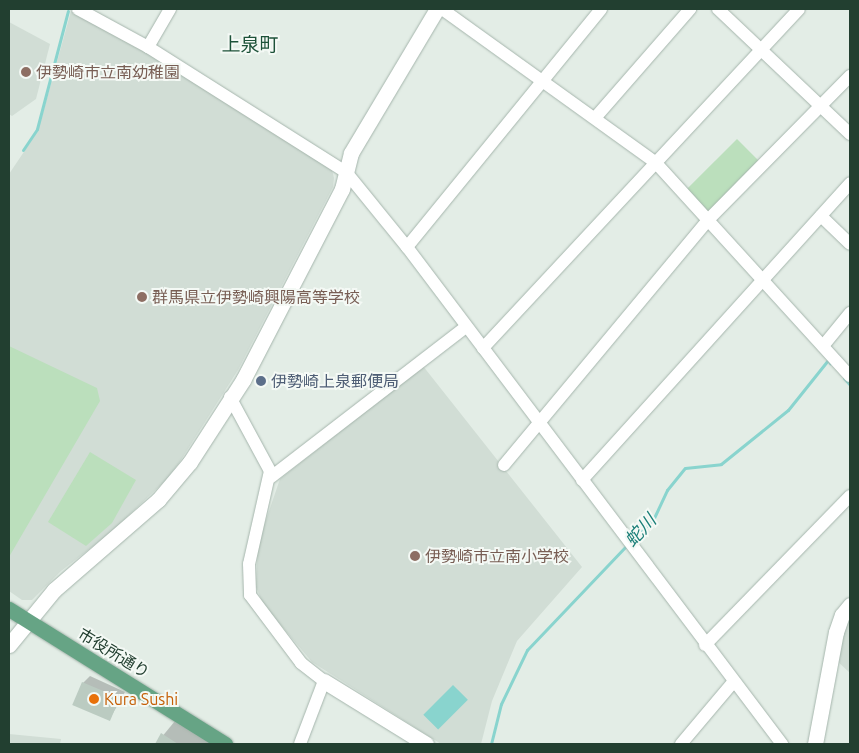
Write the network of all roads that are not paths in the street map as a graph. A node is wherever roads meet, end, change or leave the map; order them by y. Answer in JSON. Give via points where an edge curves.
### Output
{"nodes":[{"id":1,"x":78,"y":9,"type":"edge"},
{"id":2,"x":170,"y":9,"type":"edge"},
{"id":3,"x":437,"y":9,"type":"edge"},
{"id":4,"x":442,"y":9,"type":"edge"},
{"id":5,"x":601,"y":9,"type":"edge"},
{"id":6,"x":690,"y":9,"type":"edge"},
{"id":7,"x":718,"y":9,"type":"edge"},
{"id":8,"x":799,"y":9,"type":"edge"},
{"id":9,"x":148,"y":47,"type":"junction"},
{"id":10,"x":762,"y":48,"type":"junction"},
{"id":11,"x":850,"y":76,"type":"edge"},
{"id":12,"x":543,"y":79,"type":"junction"},
{"id":13,"x":821,"y":106,"type":"junction"},
{"id":14,"x":595,"y":118,"type":"junction"},
{"id":15,"x":850,"y":134,"type":"edge"},
{"id":16,"x":656,"y":163,"type":"junction"},
{"id":17,"x":346,"y":172,"type":"junction"},
{"id":18,"x":850,"y":183,"type":"edge"},
{"id":19,"x":821,"y":216,"type":"junction"},
{"id":20,"x":706,"y":221,"type":"junction"},
{"id":21,"x":850,"y":244,"type":"edge"},
{"id":22,"x":407,"y":247,"type":"junction"},
{"id":23,"x":762,"y":282,"type":"junction"},
{"id":24,"x":850,"y":313,"type":"edge"},
{"id":25,"x":466,"y":327,"type":"junction"},
{"id":26,"x":823,"y":346,"type":"junction"},
{"id":27,"x":483,"y":348,"type":"junction"},
{"id":28,"x":850,"y":376,"type":"edge"},
{"id":29,"x":230,"y":397,"type":"junction"},
{"id":30,"x":539,"y":424,"type":"junction"},
{"id":31,"x":504,"y":465,"type":"dead end"},
{"id":32,"x":271,"y":477,"type":"junction"},
{"id":33,"x":582,"y":480,"type":"junction"},
{"id":34,"x":850,"y":496,"type":"edge"},
{"id":35,"x":850,"y":605,"type":"edge"},
{"id":36,"x":9,"y":609,"type":"edge"},
{"id":37,"x":28,"y":621,"type":"junction"},
{"id":38,"x":9,"y":645,"type":"edge"},
{"id":39,"x":706,"y":645,"type":"junction"},
{"id":40,"x":324,"y":681,"type":"junction"},
{"id":41,"x":734,"y":681,"type":"junction"},
{"id":42,"x":225,"y":744,"type":"edge"},
{"id":43,"x":300,"y":744,"type":"edge"},
{"id":44,"x":426,"y":744,"type":"edge"},
{"id":45,"x":681,"y":744,"type":"edge"},
{"id":46,"x":782,"y":744,"type":"edge"},
{"id":47,"x":815,"y":744,"type":"edge"}],
"edges":[{"from":1,"to":9,"type":"street"},
{"from":2,"to":9,"type":"street"},
{"from":3,"to":17,"type":"street","via":[[351,153]]},
{"from":4,"to":12,"type":"street"},
{"from":5,"to":12,"type":"street"},
{"from":6,"to":14,"type":"street"},
{"from":7,"to":10,"type":"street"},
{"from":8,"to":10,"type":"street"},
{"from":9,"to":17,"type":"street"},
{"from":10,"to":13,"type":"street"},
{"from":10,"to":16,"type":"street"},
{"from":11,"to":13,"type":"street"},
{"from":12,"to":14,"type":"street"},
{"from":12,"to":22,"type":"street"},
{"from":13,"to":15,"type":"street"},
{"from":13,"to":20,"type":"street"},
{"from":14,"to":16,"type":"street"},
{"from":16,"to":20,"type":"street"},
{"from":16,"to":27,"type":"street"},
{"from":17,"to":22,"type":"street"},
{"from":17,"to":29,"type":"street","via":[[330,212],[243,380]]},
{"from":18,"to":19,"type":"street"},
{"from":19,"to":21,"type":"street"},
{"from":19,"to":23,"type":"street"},
{"from":20,"to":23,"type":"street"},
{"from":20,"to":30,"type":"street"},
{"from":22,"to":25,"type":"street"},
{"from":23,"to":26,"type":"street"},
{"from":23,"to":33,"type":"street"},
{"from":24,"to":26,"type":"street"},
{"from":25,"to":27,"type":"street"},
{"from":25,"to":32,"type":"street"},
{"from":26,"to":28,"type":"street"},
{"from":27,"to":30,"type":"street"},
{"from":29,"to":32,"type":"street","via":[[268,463]]},
{"from":29,"to":37,"type":"street","via":[[190,462],[169,489],[117,538],[54,590]]},
{"from":30,"to":31,"type":"street"},
{"from":30,"to":33,"type":"street"},
{"from":32,"to":40,"type":"street","via":[[249,564],[250,595],[302,663]]},
{"from":33,"to":39,"type":"street"},
{"from":34,"to":39,"type":"street"},
{"from":35,"to":47,"type":"street","via":[[836,632]]},
{"from":36,"to":37,"type":"main road","name":"市役所通り"},
{"from":37,"to":38,"type":"street"},
{"from":37,"to":42,"type":"main road","name":"市役所通り"},
{"from":39,"to":41,"type":"street"},
{"from":40,"to":43,"type":"street"},
{"from":40,"to":44,"type":"street"},
{"from":41,"to":45,"type":"street"},
{"from":41,"to":46,"type":"street"}]}
